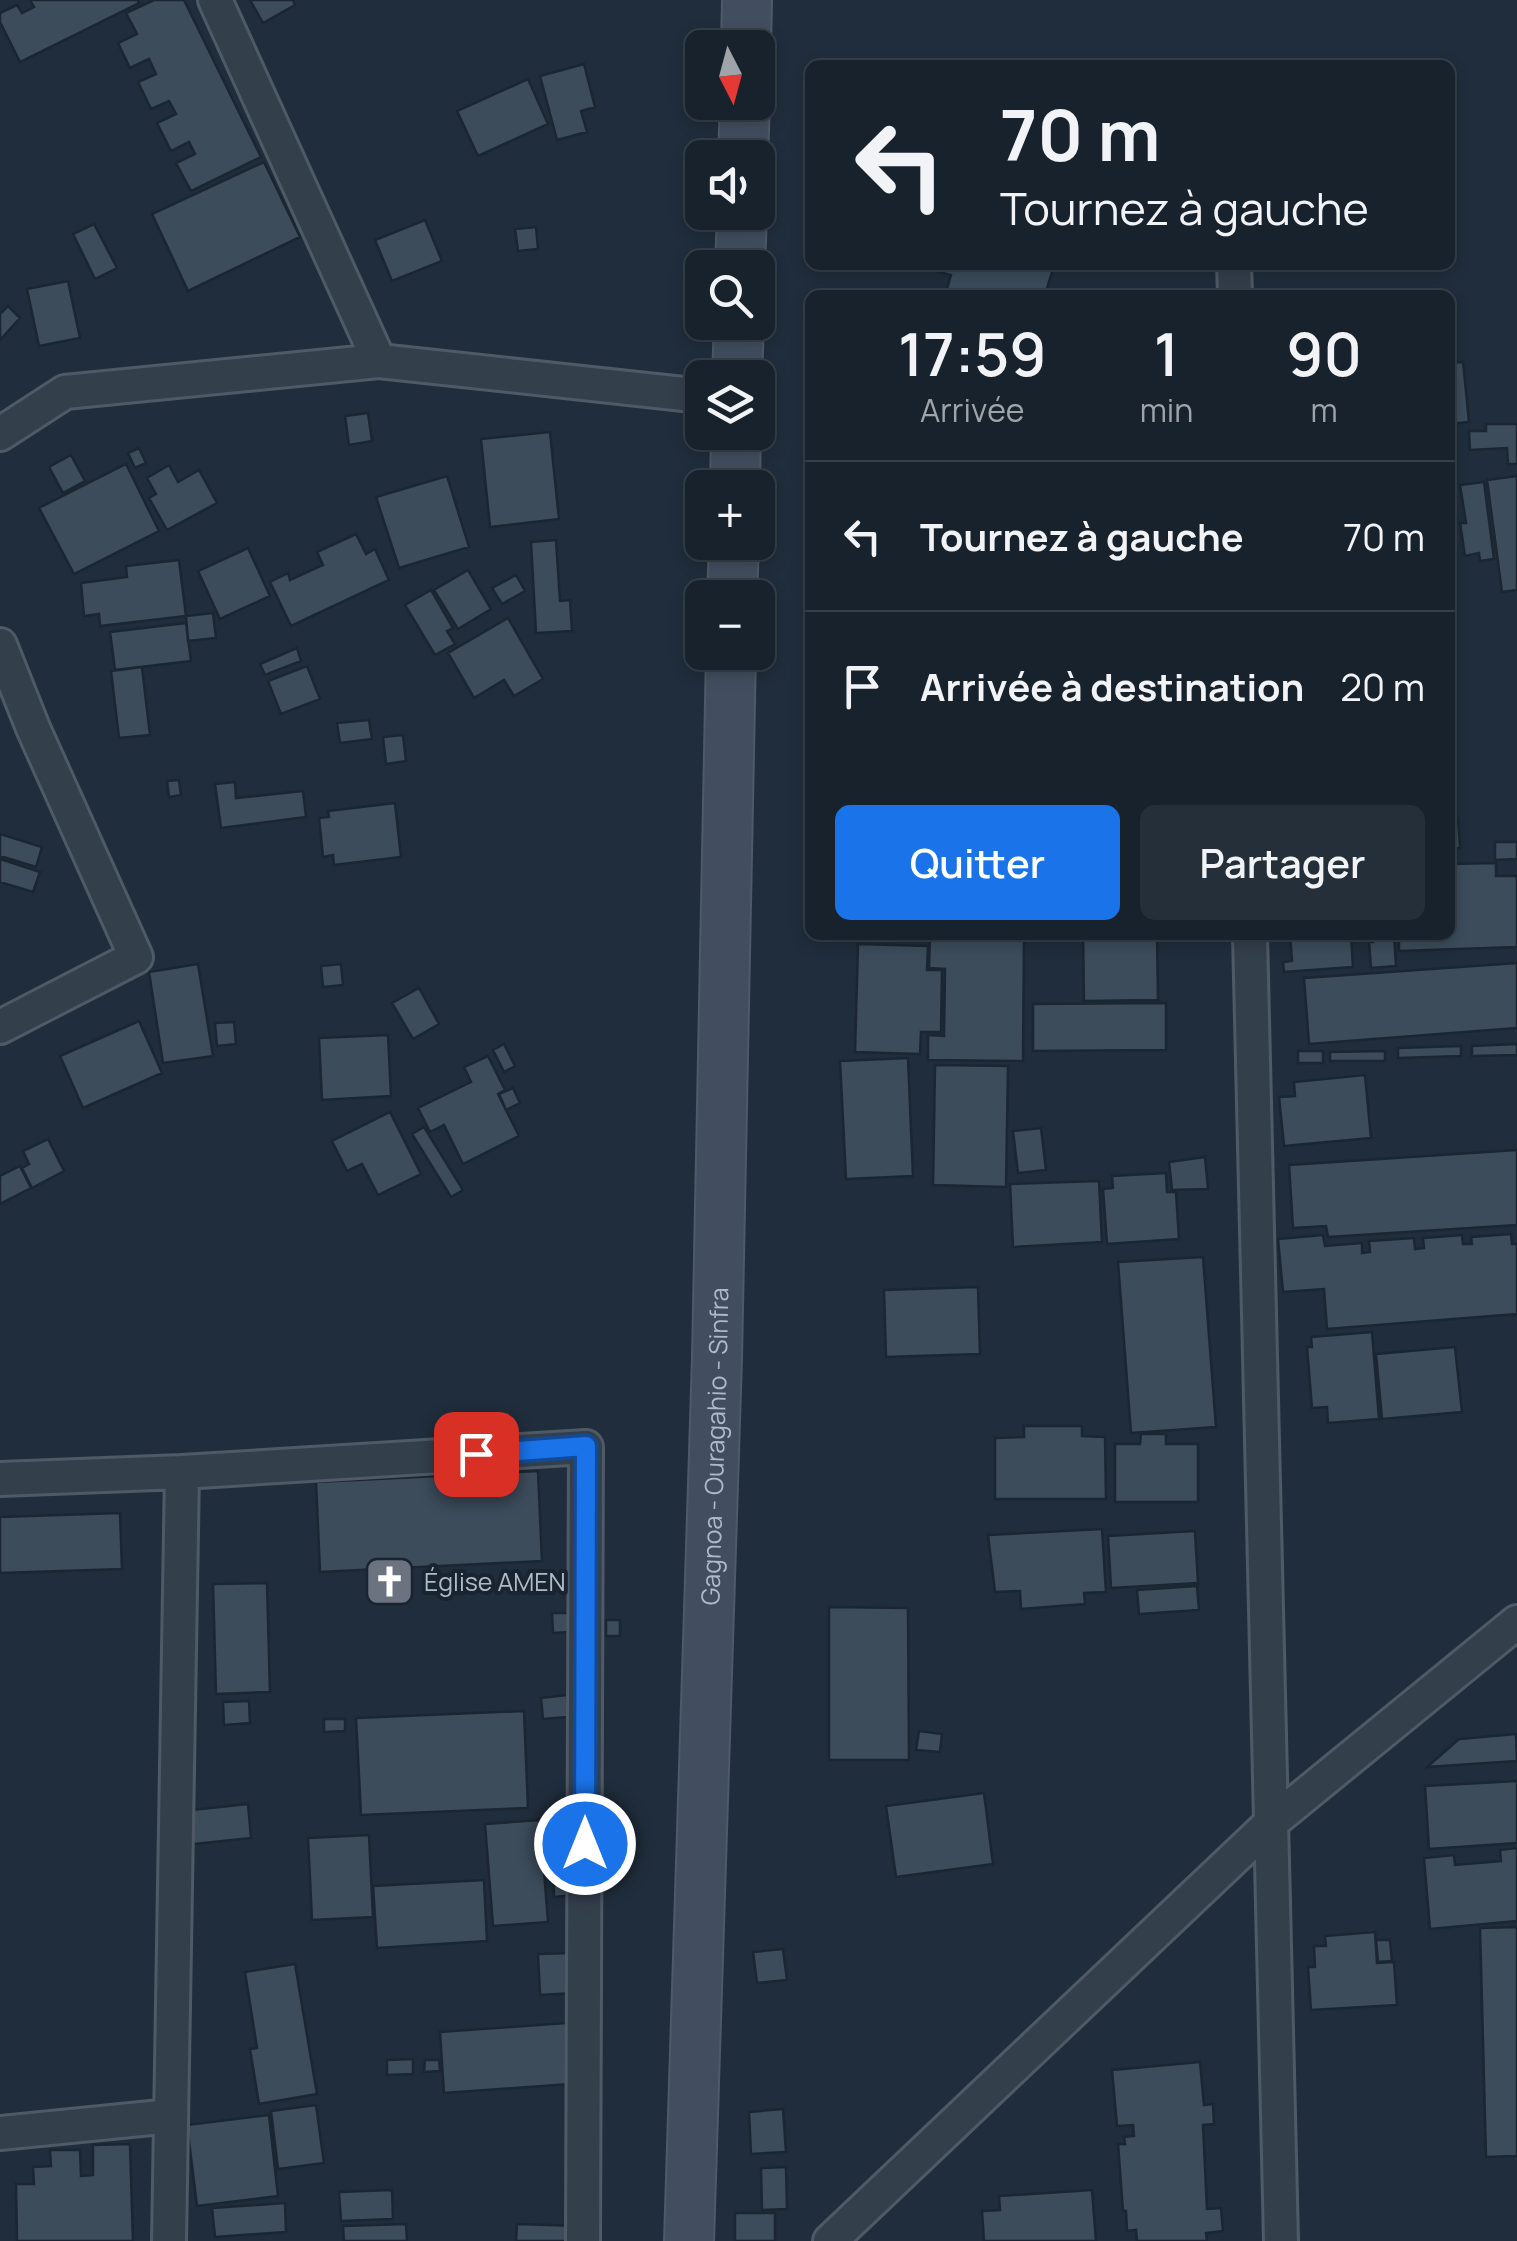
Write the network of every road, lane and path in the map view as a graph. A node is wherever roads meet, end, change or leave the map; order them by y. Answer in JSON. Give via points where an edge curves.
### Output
{"nodes":[{"id":1,"x":215,"y":0,"type":"edge"},
{"id":2,"x":747,"y":0,"type":"edge"},
{"id":3,"x":746,"y":30,"type":"edge"},
{"id":4,"x":379,"y":361,"type":"junction"},
{"id":5,"x":685,"y":394,"type":"edge"},
{"id":6,"x":0,"y":434,"type":"edge"},
{"id":7,"x":0,"y":645,"type":"edge"},
{"id":8,"x":731,"y":670,"type":"edge"},
{"id":9,"x":1250,"y":940,"type":"edge"},
{"id":10,"x":0,"y":1027,"type":"edge"},
{"id":11,"x":182,"y":1472,"type":"junction"},
{"id":12,"x":0,"y":1479,"type":"edge"},
{"id":13,"x":1517,"y":1622,"type":"edge"},
{"id":14,"x":1272,"y":1822,"type":"junction"},
{"id":15,"x":171,"y":2116,"type":"junction"},
{"id":16,"x":0,"y":2132,"type":"edge"},
{"id":17,"x":169,"y":2241,"type":"edge"},
{"id":18,"x":584,"y":2241,"type":"edge"},
{"id":19,"x":688,"y":2241,"type":"edge"},
{"id":20,"x":830,"y":2241,"type":"edge"},
{"id":21,"x":1282,"y":2241,"type":"edge"}],
"edges":[{"from":1,"to":4,"type":"street"},
{"from":2,"to":3,"type":"main road"},
{"from":4,"to":5,"type":"street"},
{"from":4,"to":6,"type":"street","via":[[65,392]]},
{"from":7,"to":10,"type":"street","via":[[136,957]]},
{"from":8,"to":19,"type":"main road","name":"Gagnoa - Ouragahio - Sinfra","via":[[717,1358]]},
{"from":9,"to":14,"type":"street"},
{"from":11,"to":12,"type":"street"},
{"from":11,"to":15,"type":"street"},
{"from":11,"to":18,"type":"street","via":[[586,1446]]},
{"from":13,"to":14,"type":"street"},
{"from":14,"to":20,"type":"street"},
{"from":14,"to":21,"type":"street"},
{"from":15,"to":16,"type":"street"},
{"from":15,"to":17,"type":"street"}]}
